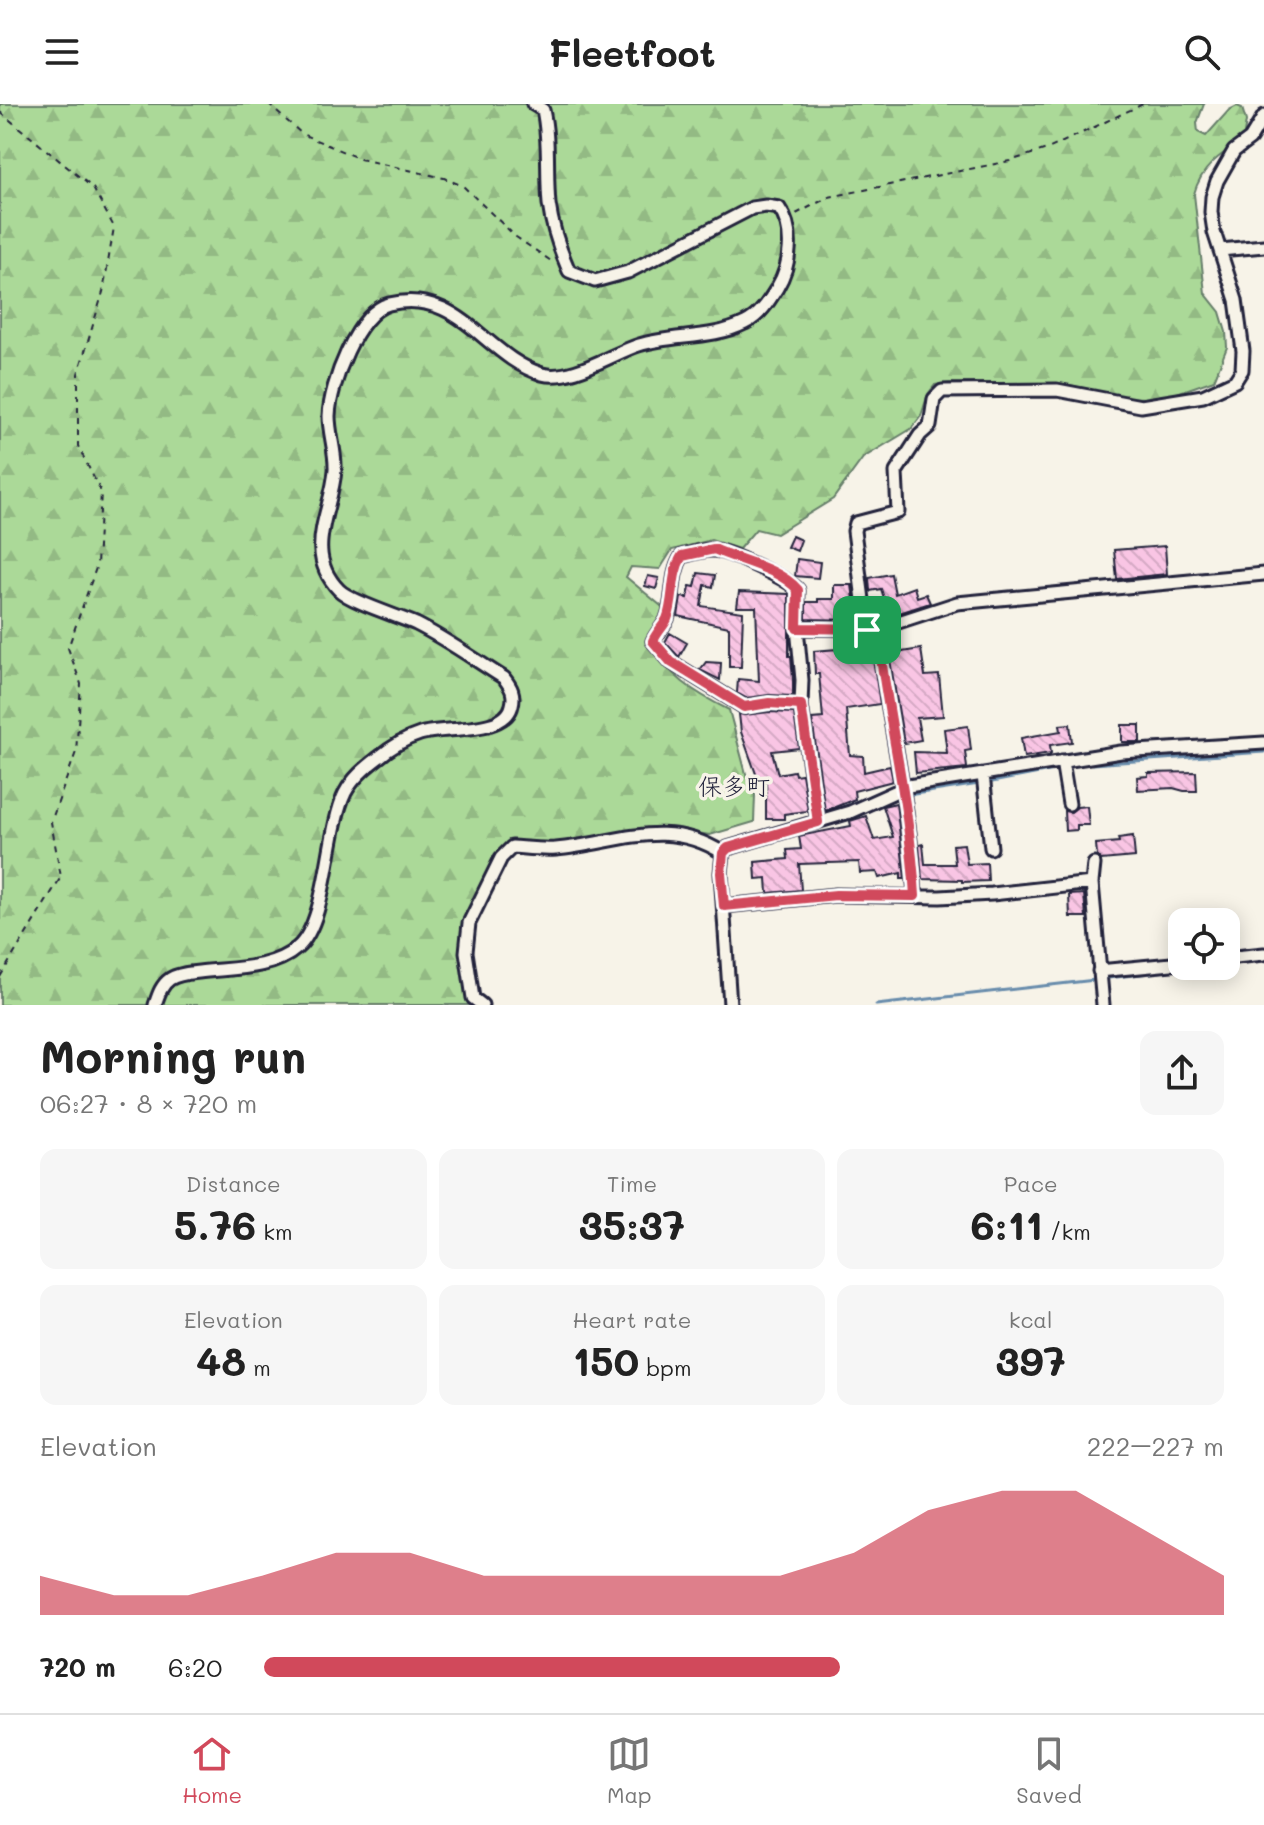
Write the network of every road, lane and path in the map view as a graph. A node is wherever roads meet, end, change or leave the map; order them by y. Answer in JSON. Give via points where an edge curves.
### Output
{"nodes":[{"id":1,"x":268,"y":104,"type":"edge"},
{"id":2,"x":533,"y":104,"type":"edge"},
{"id":3,"x":1143,"y":104,"type":"edge"},
{"id":4,"x":0,"y":112,"type":"edge"},
{"id":5,"x":1264,"y":116,"type":"edge"},
{"id":6,"x":787,"y":219,"type":"junction"},
{"id":7,"x":1264,"y":246,"type":"edge"},
{"id":8,"x":1220,"y":250,"type":"junction"},
{"id":9,"x":569,"y":271,"type":"junction"},
{"id":10,"x":1264,"y":574,"type":"edge"},
{"id":11,"x":797,"y":628,"type":"junction"},
{"id":12,"x":872,"y":630,"type":"junction"},
{"id":13,"x":801,"y":705,"type":"junction"},
{"id":14,"x":1264,"y":743,"type":"edge"},
{"id":15,"x":1062,"y":761,"type":"junction"},
{"id":16,"x":984,"y":781,"type":"junction"},
{"id":17,"x":903,"y":788,"type":"junction"},
{"id":18,"x":1069,"y":804,"type":"dead end"},
{"id":19,"x":817,"y":816,"type":"junction"},
{"id":20,"x":991,"y":848,"type":"dead end"},
{"id":21,"x":720,"y":851,"type":"junction"},
{"id":22,"x":1094,"y":864,"type":"dead end"},
{"id":23,"x":1092,"y":883,"type":"junction"},
{"id":24,"x":915,"y":896,"type":"junction"},
{"id":25,"x":724,"y":906,"type":"junction"},
{"id":26,"x":1264,"y":954,"type":"edge"},
{"id":27,"x":1240,"y":957,"type":"edge"},
{"id":28,"x":1168,"y":964,"type":"edge"},
{"id":29,"x":1099,"y":971,"type":"junction"},
{"id":30,"x":0,"y":977,"type":"edge"},
{"id":31,"x":155,"y":1005,"type":"edge"},
{"id":32,"x":482,"y":1005,"type":"edge"},
{"id":33,"x":730,"y":1005,"type":"edge"},
{"id":34,"x":1103,"y":1005,"type":"edge"}],
"edges":[{"from":1,"to":9,"type":"path","via":[[302,134],[360,159],[463,186],[516,237]]},
{"from":2,"to":9,"type":"street","via":[[543,110],[550,207]]},
{"from":3,"to":6,"type":"path","via":[[1010,161],[829,197]]},
{"from":4,"to":30,"type":"path","via":[[93,188],[114,227],[103,292],[78,374],[78,446],[101,492],[97,565],[68,648],[81,684],[76,752],[51,822],[61,877]]},
{"from":5,"to":8,"type":"street","via":[[1217,181],[1211,212]]},
{"from":6,"to":9,"type":"street","via":[[779,208],[752,208],[628,272],[595,281]]},
{"from":6,"to":31,"type":"street","via":[[790,239],[781,281],[767,305],[747,322],[711,335],[641,344],[566,373],[547,375],[525,368],[460,318],[431,303],[406,301],[367,317],[332,394],[335,467],[322,521],[323,564],[341,593],[419,626],[504,678],[514,698],[511,712],[486,726],[420,733],[360,772],[345,793],[317,909],[301,945],[267,963],[170,978]]},
{"from":7,"to":8,"type":"street"},
{"from":8,"to":12,"type":"street","via":[[1236,300],[1244,360],[1235,381],[1223,388],[1180,402],[1141,406],[1057,390],[948,389],[937,395],[930,426],[896,472],[898,512],[856,523]]},
{"from":10,"to":12,"type":"street","via":[[957,603]]},
{"from":11,"to":12,"type":"street"},
{"from":11,"to":13,"type":"street"},
{"from":11,"to":13,"type":"street","via":[[794,585],[714,549],[682,556],[676,565],[667,618],[653,641],[671,662],[744,707]]},
{"from":12,"to":17,"type":"street"},
{"from":13,"to":19,"type":"street"},
{"from":14,"to":15,"type":"street"},
{"from":15,"to":16,"type":"street"},
{"from":15,"to":18,"type":"street"},
{"from":16,"to":17,"type":"street"},
{"from":16,"to":20,"type":"street"},
{"from":17,"to":19,"type":"street","via":[[850,812]]},
{"from":17,"to":24,"type":"street"},
{"from":19,"to":21,"type":"street"},
{"from":21,"to":25,"type":"street"},
{"from":21,"to":32,"type":"street","via":[[703,840],[656,833],[554,849],[512,847],[501,858],[469,923],[466,952],[473,998]]},
{"from":22,"to":23,"type":"street"},
{"from":23,"to":24,"type":"street"},
{"from":23,"to":29,"type":"street"},
{"from":24,"to":25,"type":"street","via":[[836,895]]},
{"from":25,"to":33,"type":"street"},
{"from":26,"to":27,"type":"street"},
{"from":28,"to":29,"type":"street"},
{"from":29,"to":34,"type":"street"}]}
